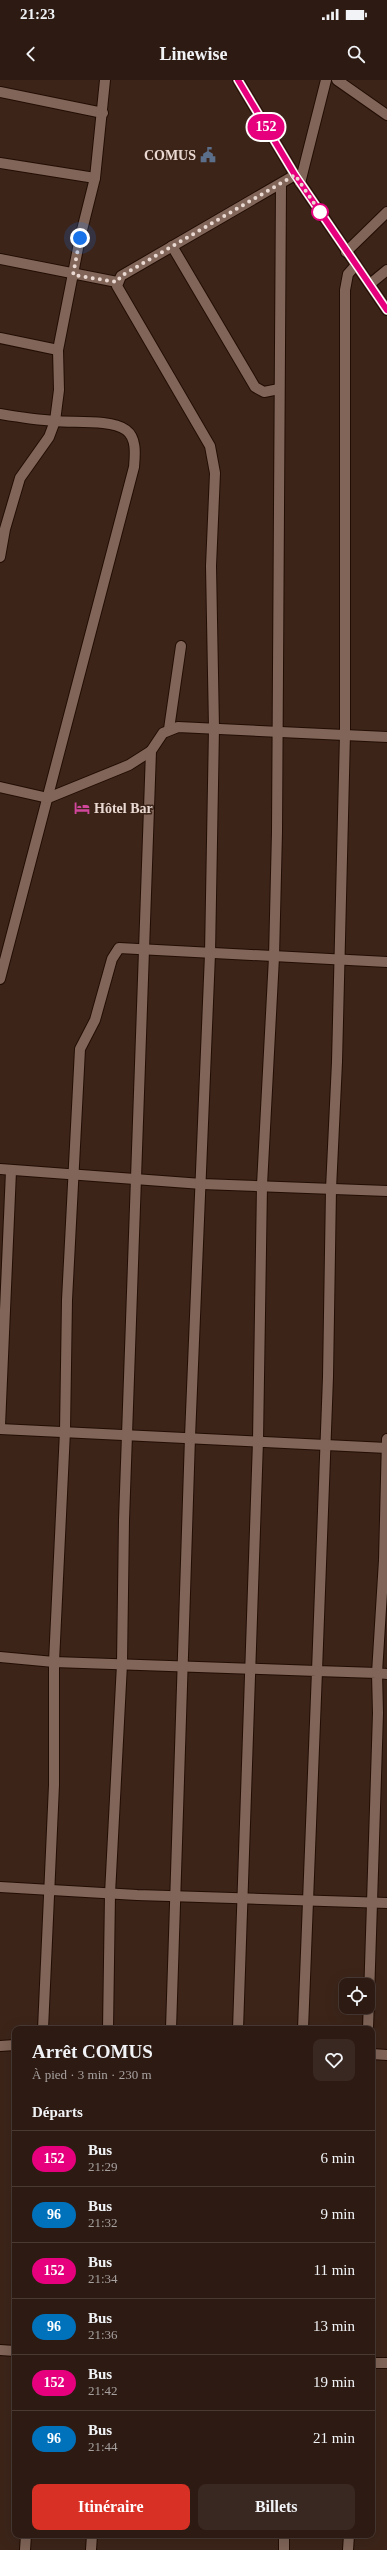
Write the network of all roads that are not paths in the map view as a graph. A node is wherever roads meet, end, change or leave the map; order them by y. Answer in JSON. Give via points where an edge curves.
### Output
{"nodes":[{"id":1,"x":105,"y":80,"type":"edge"},
{"id":2,"x":238,"y":80,"type":"edge"},
{"id":3,"x":326,"y":80,"type":"edge"},
{"id":4,"x":337,"y":80,"type":"edge"},
{"id":5,"x":0,"y":92,"type":"edge"},
{"id":6,"x":103,"y":112,"type":"junction"},
{"id":7,"x":387,"y":115,"type":"edge"},
{"id":8,"x":0,"y":163,"type":"edge"},
{"id":9,"x":95,"y":178,"type":"junction"},
{"id":10,"x":298,"y":179,"type":"junction"},
{"id":11,"x":281,"y":185,"type":"junction"},
{"id":12,"x":387,"y":212,"type":"edge"},
{"id":13,"x":172,"y":246,"type":"junction"},
{"id":14,"x":346,"y":252,"type":"junction"},
{"id":15,"x":0,"y":259,"type":"edge"},
{"id":16,"x":356,"y":265,"type":"junction"},
{"id":17,"x":387,"y":270,"type":"edge"},
{"id":18,"x":73,"y":275,"type":"junction"},
{"id":19,"x":117,"y":282,"type":"junction"},
{"id":20,"x":370,"y":284,"type":"junction"},
{"id":21,"x":387,"y":310,"type":"edge"},
{"id":22,"x":0,"y":338,"type":"edge"},
{"id":23,"x":58,"y":350,"type":"junction"},
{"id":24,"x":279,"y":389,"type":"junction"},
{"id":25,"x":0,"y":414,"type":"edge"},
{"id":26,"x":56,"y":421,"type":"junction"},
{"id":27,"x":0,"y":557,"type":"edge"},
{"id":28,"x":181,"y":646,"type":"dead end"},
{"id":29,"x":214,"y":728,"type":"junction"},
{"id":30,"x":169,"y":729,"type":"junction"},
{"id":31,"x":277,"y":731,"type":"junction"},
{"id":32,"x":345,"y":734,"type":"junction"},
{"id":33,"x":387,"y":737,"type":"edge"},
{"id":34,"x":151,"y":751,"type":"junction"},
{"id":35,"x":0,"y":787,"type":"edge"},
{"id":36,"x":48,"y":798,"type":"junction"},
{"id":37,"x":144,"y":949,"type":"junction"},
{"id":38,"x":210,"y":954,"type":"junction"},
{"id":39,"x":274,"y":957,"type":"junction"},
{"id":40,"x":340,"y":959,"type":"junction"},
{"id":41,"x":387,"y":962,"type":"edge"},
{"id":42,"x":0,"y":979,"type":"edge"},
{"id":43,"x":0,"y":1169,"type":"edge"},
{"id":44,"x":10,"y":1170,"type":"junction"},
{"id":45,"x":74,"y":1174,"type":"junction"},
{"id":46,"x":137,"y":1180,"type":"junction"},
{"id":47,"x":202,"y":1184,"type":"junction"},
{"id":48,"x":262,"y":1185,"type":"junction"},
{"id":49,"x":331,"y":1189,"type":"junction"},
{"id":50,"x":387,"y":1191,"type":"edge"},
{"id":51,"x":0,"y":1427,"type":"edge"},
{"id":52,"x":65,"y":1431,"type":"junction"},
{"id":53,"x":128,"y":1434,"type":"junction"},
{"id":54,"x":190,"y":1438,"type":"junction"},
{"id":55,"x":387,"y":1439,"type":"edge"},
{"id":56,"x":258,"y":1441,"type":"junction"},
{"id":57,"x":325,"y":1445,"type":"junction"},
{"id":58,"x":387,"y":1448,"type":"edge"},
{"id":59,"x":0,"y":1657,"type":"edge"},
{"id":60,"x":54,"y":1662,"type":"junction"},
{"id":61,"x":122,"y":1664,"type":"junction"},
{"id":62,"x":184,"y":1666,"type":"junction"},
{"id":63,"x":249,"y":1668,"type":"junction"},
{"id":64,"x":317,"y":1671,"type":"junction"},
{"id":65,"x":382,"y":1674,"type":"edge"},
{"id":66,"x":0,"y":1887,"type":"edge"},
{"id":67,"x":50,"y":1889,"type":"junction"},
{"id":68,"x":110,"y":1894,"type":"junction"},
{"id":69,"x":174,"y":1896,"type":"junction"},
{"id":70,"x":244,"y":1898,"type":"junction"},
{"id":71,"x":308,"y":1900,"type":"junction"},
{"id":72,"x":370,"y":1903,"type":"junction"},
{"id":73,"x":387,"y":1903,"type":"edge"},
{"id":74,"x":43,"y":2026,"type":"edge"},
{"id":75,"x":108,"y":2026,"type":"edge"},
{"id":76,"x":171,"y":2026,"type":"edge"},
{"id":77,"x":238,"y":2026,"type":"edge"},
{"id":78,"x":303,"y":2026,"type":"edge"},
{"id":79,"x":368,"y":2026,"type":"edge"},
{"id":80,"x":0,"y":2046,"type":"edge"},
{"id":81,"x":12,"y":2046,"type":"edge"},
{"id":82,"x":375,"y":2054,"type":"edge"},
{"id":83,"x":387,"y":2055,"type":"edge"},
{"id":84,"x":0,"y":2350,"type":"edge"},
{"id":85,"x":12,"y":2351,"type":"edge"},
{"id":86,"x":375,"y":2363,"type":"edge"},
{"id":87,"x":387,"y":2363,"type":"edge"},
{"id":88,"x":26,"y":2538,"type":"edge"},
{"id":89,"x":92,"y":2538,"type":"edge"},
{"id":90,"x":284,"y":2538,"type":"edge"},
{"id":91,"x":349,"y":2538,"type":"edge"},
{"id":92,"x":25,"y":2550,"type":"edge"},
{"id":93,"x":91,"y":2550,"type":"edge"},
{"id":94,"x":284,"y":2550,"type":"edge"},
{"id":95,"x":348,"y":2550,"type":"edge"}],
"edges":[{"from":1,"to":6,"type":"street"},
{"from":2,"to":10,"type":"street"},
{"from":3,"to":10,"type":"street"},
{"from":4,"to":7,"type":"street"},
{"from":5,"to":6,"type":"street"},
{"from":6,"to":9,"type":"street"},
{"from":8,"to":9,"type":"street"},
{"from":9,"to":18,"type":"street"},
{"from":10,"to":11,"type":"street"},
{"from":10,"to":14,"type":"street"},
{"from":11,"to":13,"type":"street"},
{"from":11,"to":24,"type":"street"},
{"from":12,"to":14,"type":"street"},
{"from":13,"to":19,"type":"street","via":[[121,276]]},
{"from":13,"to":24,"type":"street","via":[[256,387],[264,392]]},
{"from":14,"to":16,"type":"street"},
{"from":15,"to":18,"type":"street"},
{"from":16,"to":20,"type":"street"},
{"from":16,"to":32,"type":"street","via":[[348,274],[345,290]]},
{"from":17,"to":20,"type":"street"},
{"from":18,"to":19,"type":"street"},
{"from":18,"to":23,"type":"street"},
{"from":19,"to":29,"type":"street","via":[[118,290],[210,446],[214,460],[211,566]]},
{"from":20,"to":21,"type":"street"},
{"from":22,"to":23,"type":"street"},
{"from":23,"to":26,"type":"street","via":[[59,390]]},
{"from":24,"to":31,"type":"street"},
{"from":25,"to":26,"type":"street"},
{"from":26,"to":27,"type":"street","via":[[49,437],[20,478],[5,529]]},
{"from":26,"to":36,"type":"street","via":[[93,423],[125,429],[132,438],[135,452],[134,467]]},
{"from":28,"to":30,"type":"street"},
{"from":29,"to":30,"type":"street"},
{"from":29,"to":31,"type":"street"},
{"from":29,"to":38,"type":"street"},
{"from":30,"to":34,"type":"street","via":[[163,733]]},
{"from":31,"to":32,"type":"street"},
{"from":31,"to":39,"type":"street"},
{"from":32,"to":33,"type":"street"},
{"from":32,"to":40,"type":"street"},
{"from":34,"to":36,"type":"street","via":[[129,765]]},
{"from":34,"to":37,"type":"street"},
{"from":35,"to":36,"type":"street"},
{"from":36,"to":42,"type":"street"},
{"from":37,"to":38,"type":"street"},
{"from":37,"to":45,"type":"street","via":[[125,947],[115,952],[95,1020],[80,1049]]},
{"from":37,"to":46,"type":"street"},
{"from":38,"to":39,"type":"street"},
{"from":38,"to":47,"type":"street"},
{"from":39,"to":40,"type":"street"},
{"from":39,"to":48,"type":"street"},
{"from":40,"to":41,"type":"street"},
{"from":40,"to":49,"type":"street"},
{"from":43,"to":44,"type":"street"},
{"from":44,"to":45,"type":"street"},
{"from":44,"to":51,"type":"street"},
{"from":45,"to":46,"type":"street"},
{"from":45,"to":52,"type":"street","via":[[67,1300]]},
{"from":46,"to":47,"type":"street"},
{"from":46,"to":53,"type":"street"},
{"from":47,"to":48,"type":"street"},
{"from":47,"to":54,"type":"street"},
{"from":48,"to":49,"type":"street"},
{"from":48,"to":56,"type":"street"},
{"from":49,"to":50,"type":"street"},
{"from":49,"to":57,"type":"street"},
{"from":51,"to":52,"type":"street"},
{"from":52,"to":53,"type":"street"},
{"from":52,"to":60,"type":"street"},
{"from":53,"to":54,"type":"street"},
{"from":53,"to":61,"type":"street"},
{"from":54,"to":56,"type":"street"},
{"from":54,"to":62,"type":"street"},
{"from":55,"to":58,"type":"street"},
{"from":56,"to":57,"type":"street"},
{"from":56,"to":63,"type":"street"},
{"from":57,"to":58,"type":"street"},
{"from":57,"to":64,"type":"street"},
{"from":58,"to":65,"type":"street"},
{"from":59,"to":60,"type":"street"},
{"from":60,"to":61,"type":"street"},
{"from":60,"to":67,"type":"street","via":[[54,1785]]},
{"from":61,"to":62,"type":"street"},
{"from":61,"to":68,"type":"street"},
{"from":62,"to":63,"type":"street"},
{"from":62,"to":69,"type":"street"},
{"from":63,"to":64,"type":"street"},
{"from":63,"to":70,"type":"street"},
{"from":64,"to":65,"type":"street"},
{"from":64,"to":71,"type":"street"},
{"from":65,"to":72,"type":"street"},
{"from":66,"to":67,"type":"street"},
{"from":67,"to":68,"type":"street"},
{"from":67,"to":74,"type":"street"},
{"from":68,"to":69,"type":"street"},
{"from":68,"to":75,"type":"street"},
{"from":69,"to":70,"type":"street"},
{"from":69,"to":76,"type":"street"},
{"from":70,"to":71,"type":"street"},
{"from":70,"to":77,"type":"street"},
{"from":71,"to":72,"type":"street"},
{"from":71,"to":78,"type":"street"},
{"from":72,"to":73,"type":"street"},
{"from":72,"to":79,"type":"street"},
{"from":80,"to":81,"type":"street"},
{"from":82,"to":83,"type":"street"},
{"from":84,"to":85,"type":"street"},
{"from":86,"to":87,"type":"street"},
{"from":88,"to":92,"type":"street"},
{"from":89,"to":93,"type":"street"},
{"from":90,"to":94,"type":"street"},
{"from":91,"to":95,"type":"street"}]}
